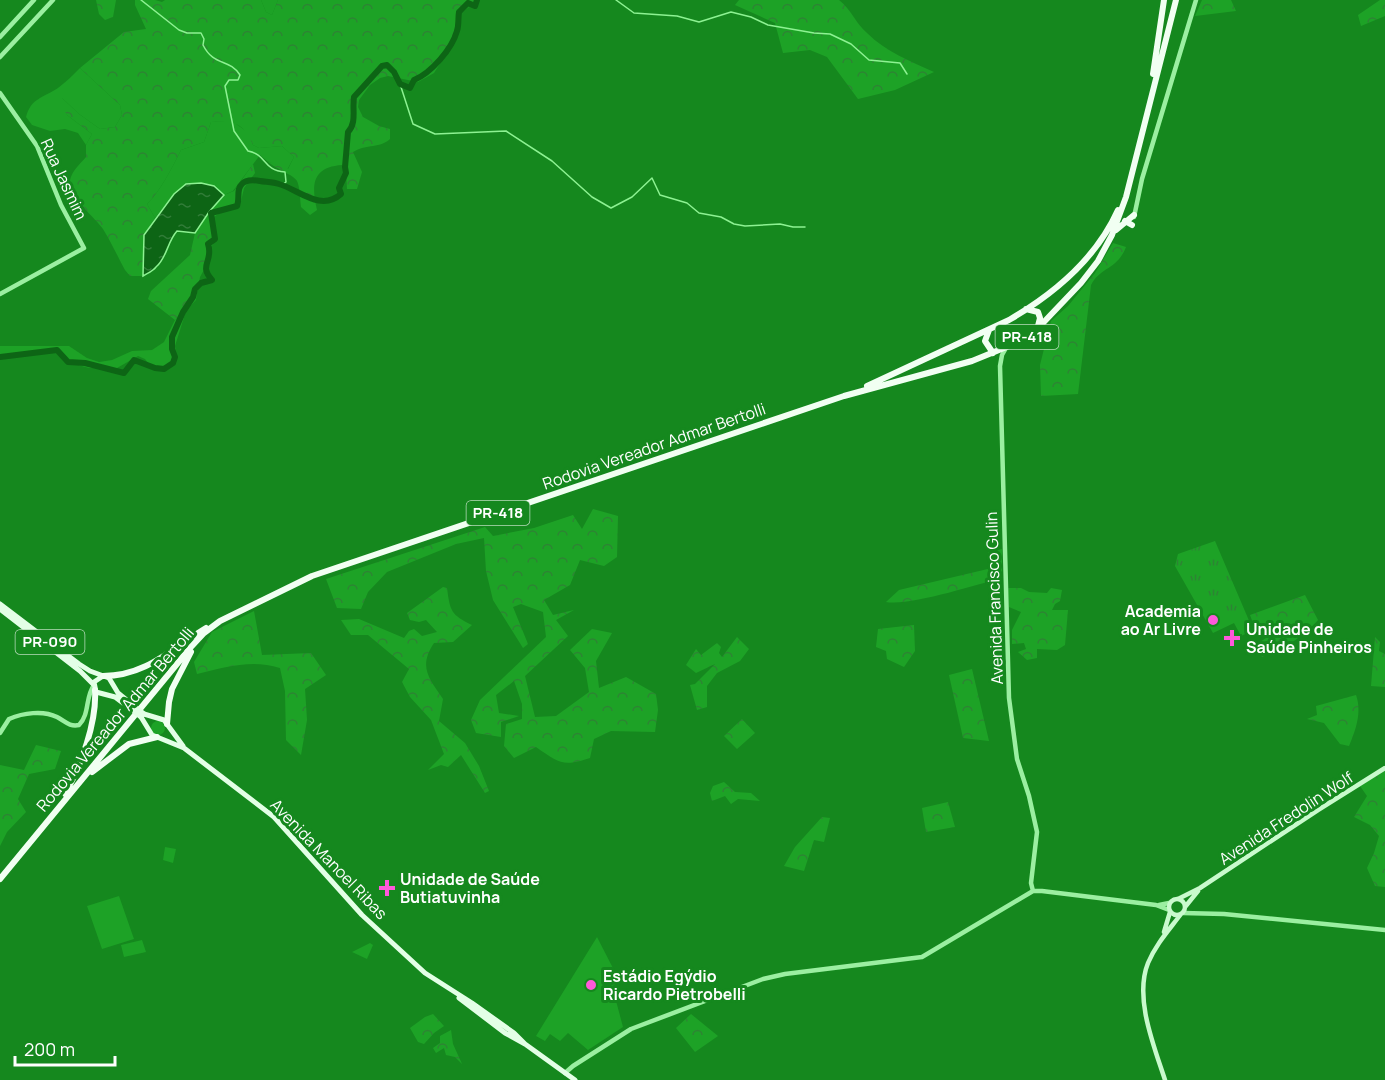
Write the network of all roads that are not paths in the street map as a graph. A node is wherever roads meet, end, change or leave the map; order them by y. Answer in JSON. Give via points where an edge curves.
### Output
{"nodes":[{"id":1,"x":34,"y":0,"type":"edge"},
{"id":2,"x":52,"y":0,"type":"edge"},
{"id":3,"x":1164,"y":0,"type":"edge"},
{"id":4,"x":1176,"y":0,"type":"edge"},
{"id":5,"x":1196,"y":0,"type":"edge"},
{"id":6,"x":0,"y":37,"type":"edge"},
{"id":7,"x":0,"y":57,"type":"edge"},
{"id":8,"x":0,"y":93,"type":"edge"},
{"id":9,"x":1149,"y":102,"type":"junction"},
{"id":10,"x":1130,"y":178,"type":"junction"},
{"id":11,"x":1134,"y":215,"type":"junction"},
{"id":12,"x":1125,"y":221,"type":"junction"},
{"id":13,"x":1132,"y":225,"type":"joint"},
{"id":14,"x":1112,"y":235,"type":"junction"},
{"id":15,"x":0,"y":294,"type":"edge"},
{"id":16,"x":1026,"y":309,"type":"junction"},
{"id":17,"x":992,"y":328,"type":"junction"},
{"id":18,"x":1036,"y":330,"type":"junction"},
{"id":19,"x":1006,"y":348,"type":"junction"},
{"id":20,"x":993,"y":353,"type":"junction"},
{"id":21,"x":1000,"y":366,"type":"junction"},
{"id":22,"x":844,"y":396,"type":"junction"},
{"id":23,"x":0,"y":603,"type":"edge"},
{"id":24,"x":0,"y":609,"type":"edge"},
{"id":25,"x":220,"y":621,"type":"junction"},
{"id":26,"x":201,"y":637,"type":"junction"},
{"id":27,"x":103,"y":676,"type":"junction"},
{"id":28,"x":113,"y":685,"type":"junction"},
{"id":29,"x":94,"y":687,"type":"junction"},
{"id":30,"x":107,"y":694,"type":"junction"},
{"id":31,"x":122,"y":699,"type":"junction"},
{"id":32,"x":143,"y":715,"type":"junction"},
{"id":33,"x":156,"y":718,"type":"junction"},
{"id":34,"x":167,"y":724,"type":"junction"},
{"id":35,"x":149,"y":728,"type":"junction"},
{"id":36,"x":0,"y":733,"type":"edge"},
{"id":37,"x":157,"y":737,"type":"junction"},
{"id":38,"x":184,"y":748,"type":"junction"},
{"id":39,"x":1385,"y":768,"type":"edge"},
{"id":40,"x":74,"y":788,"type":"junction"},
{"id":41,"x":55,"y":811,"type":"junction"},
{"id":42,"x":0,"y":879,"type":"edge"},
{"id":43,"x":1200,"y":888,"type":"junction"},
{"id":44,"x":1033,"y":891,"type":"junction"},
{"id":45,"x":1178,"y":899,"type":"junction"},
{"id":46,"x":1169,"y":903,"type":"junction"},
{"id":47,"x":1156,"y":905,"type":"junction"},
{"id":48,"x":1184,"y":910,"type":"junction"},
{"id":49,"x":1169,"y":911,"type":"junction"},
{"id":50,"x":1385,"y":930,"type":"edge"},
{"id":51,"x":1163,"y":936,"type":"junction"},
{"id":52,"x":452,"y":992,"type":"junction"},
{"id":53,"x":473,"y":1010,"type":"junction"},
{"id":54,"x":490,"y":1016,"type":"junction"},
{"id":55,"x":525,"y":1044,"type":"junction"},
{"id":56,"x":565,"y":1073,"type":"junction"},
{"id":57,"x":575,"y":1080,"type":"edge"},
{"id":58,"x":1165,"y":1080,"type":"edge"}],
"edges":[{"from":1,"to":6,"type":"street"},
{"from":2,"to":7,"type":"street"},
{"from":3,"to":9,"type":"highway"},
{"from":4,"to":9,"type":"highway","name":"Rodovia Vereador Admar Bertolli","number":"PR-418"},
{"from":5,"to":11,"type":"street"},
{"from":8,"to":15,"type":"street","name":"Rua Jasmim","via":[[38,146],[61,205],[84,248]]},
{"from":9,"to":10,"type":"highway","name":"Rodovia Vereador Admar Bertolli","number":"PR-418"},
{"from":10,"to":14,"type":"highway","name":"Rodovia Vereador Admar Bertolli","number":"PR-418"},
{"from":10,"to":16,"type":"highway","name":"Rodovia Vereador Admar Bertolli","number":"PR-418","via":[[1097,247],[1070,276]]},
{"from":11,"to":12,"type":"highway"},
{"from":11,"to":13,"type":"street"},
{"from":12,"to":13,"type":"highway"},
{"from":12,"to":14,"type":"highway"},
{"from":14,"to":18,"type":"highway","name":"Rodovia Vereador Admar Bertolli","number":"PR-418","via":[[1081,283]]},
{"from":16,"to":17,"type":"highway","name":"Rodovia Vereador Admar Bertolli","number":"PR-418"},
{"from":16,"to":18,"type":"highway","via":[[1039,315]]},
{"from":17,"to":20,"type":"highway","via":[[985,341]]},
{"from":17,"to":22,"type":"highway","name":"Rodovia Vereador Admar Bertolli","number":"PR-418"},
{"from":18,"to":19,"type":"highway","name":"Rodovia Vereador Admar Bertolli","number":"PR-418"},
{"from":19,"to":20,"type":"highway","name":"Rodovia Vereador Admar Bertolli","number":"PR-418"},
{"from":19,"to":21,"type":"street","name":"Avenida Francisco Gulin"},
{"from":20,"to":21,"type":"street","name":"Avenida Francisco Gulin"},
{"from":20,"to":22,"type":"highway","name":"Rodovia Vereador Admar Bertolli","number":"PR-418"},
{"from":21,"to":44,"type":"street","name":"Avenida Francisco Gulin","via":[[1010,712],[1018,766],[1036,826]]},
{"from":22,"to":25,"type":"highway","name":"Rodovia Vereador Admar Bertolli","number":"PR-418","via":[[312,576]]},
{"from":23,"to":27,"type":"main road","number":"PR-090","via":[[79,664]]},
{"from":24,"to":29,"type":"main road","number":"PR-090","via":[[80,671]]},
{"from":25,"to":26,"type":"highway","name":"Rodovia Vereador Admar Bertolli","number":"PR-418"},
{"from":25,"to":27,"type":"highway","via":[[141,669]]},
{"from":26,"to":34,"type":"highway","via":[[172,689]]},
{"from":26,"to":40,"type":"highway","name":"Rodovia Vereador Admar Bertolli","number":"PR-418"},
{"from":27,"to":28,"type":"main road"},
{"from":27,"to":29,"type":"main road"},
{"from":28,"to":30,"type":"main road"},
{"from":28,"to":31,"type":"main road"},
{"from":29,"to":30,"type":"main road","via":[[101,695]]},
{"from":29,"to":36,"type":"street","via":[[86,716],[79,725],[36,713],[9,719]]},
{"from":29,"to":41,"type":"highway","via":[[95,712],[79,766]]},
{"from":30,"to":31,"type":"main road"},
{"from":31,"to":32,"type":"main road","bridge":true},
{"from":32,"to":33,"type":"main road"},
{"from":32,"to":35,"type":"main road"},
{"from":33,"to":34,"type":"main road"},
{"from":33,"to":35,"type":"main road"},
{"from":34,"to":37,"type":"main road","via":[[166,733]]},
{"from":34,"to":38,"type":"main road","name":"Avenida Manoel Ribas"},
{"from":35,"to":37,"type":"main road"},
{"from":37,"to":38,"type":"main road","name":"Avenida Manoel Ribas"},
{"from":37,"to":40,"type":"highway","via":[[124,747]]},
{"from":38,"to":52,"type":"main road","name":"Avenida Manoel Ribas","via":[[273,817],[366,919]]},
{"from":39,"to":43,"type":"main road","name":"Avenida Fredolin Wolf"},
{"from":40,"to":41,"type":"highway","name":"Rodovia Vereador Admar Bertolli","number":"PR-418"},
{"from":41,"to":42,"type":"highway","name":"Rodovia Vereador Admar Bertolli","number":"PR-418"},
{"from":43,"to":45,"type":"main road","name":"Avenida Fredolin Wolf"},
{"from":43,"to":48,"type":"main road","name":"Avenida Fredolin Wolf"},
{"from":44,"to":47,"type":"street"},
{"from":44,"to":56,"type":"street","via":[[922,957],[763,979],[631,1029]]},
{"from":45,"to":46,"type":"main road"},
{"from":45,"to":48,"type":"main road"},
{"from":46,"to":47,"type":"street"},
{"from":46,"to":49,"type":"main road"},
{"from":47,"to":49,"type":"street"},
{"from":48,"to":49,"type":"main road","via":[[1176,915]]},
{"from":48,"to":50,"type":"street"},
{"from":48,"to":51,"type":"main road","name":"Avenida Fredolin Wolf"},
{"from":49,"to":51,"type":"main road"},
{"from":51,"to":58,"type":"main road","via":[[1148,964],[1142,995]]},
{"from":52,"to":53,"type":"main road","name":"Avenida Manoel Ribas"},
{"from":52,"to":54,"type":"main road","name":"Avenida Manoel Ribas"},
{"from":53,"to":54,"type":"main road"},
{"from":53,"to":55,"type":"main road","name":"Avenida Manoel Ribas"},
{"from":54,"to":55,"type":"main road","name":"Avenida Manoel Ribas"},
{"from":55,"to":56,"type":"main road","name":"Avenida Manoel Ribas"},
{"from":56,"to":57,"type":"main road","name":"Avenida Manoel Ribas"}]}
